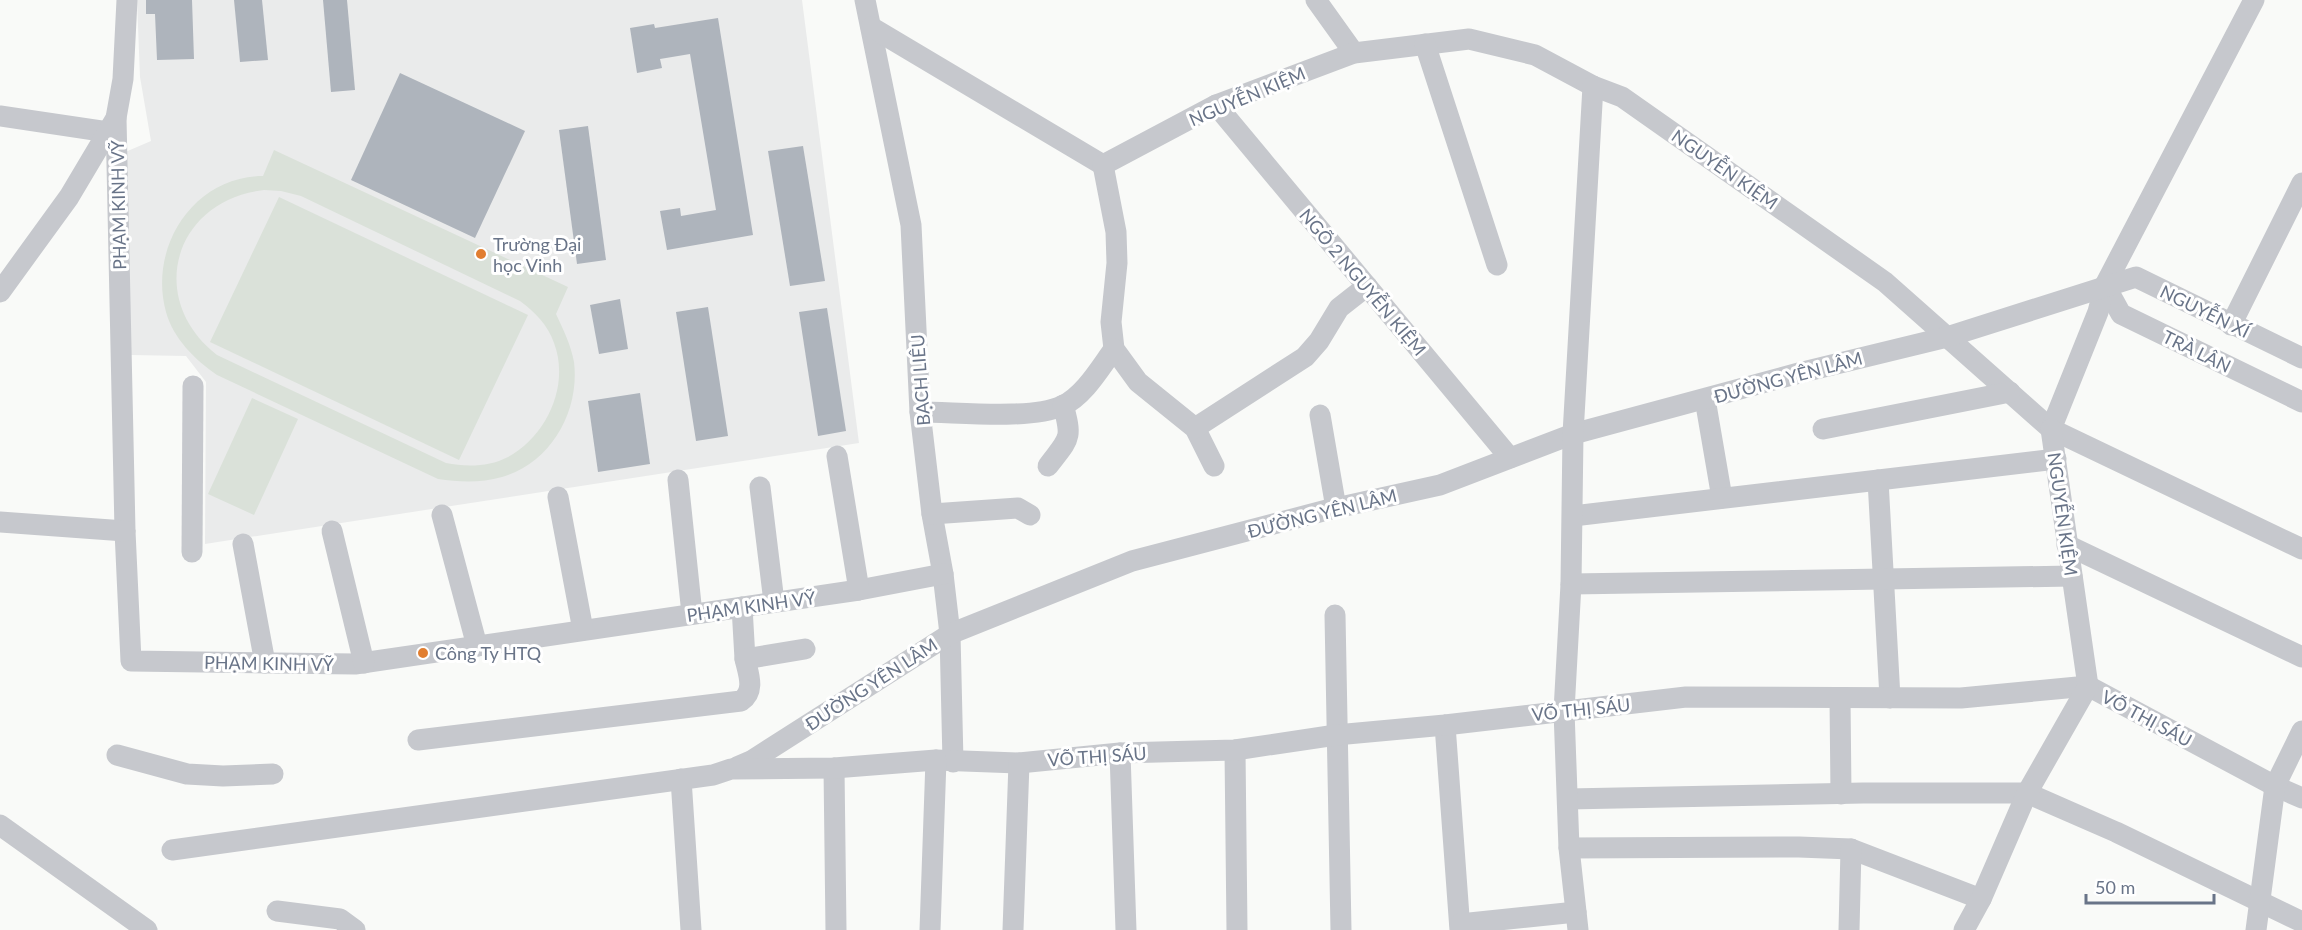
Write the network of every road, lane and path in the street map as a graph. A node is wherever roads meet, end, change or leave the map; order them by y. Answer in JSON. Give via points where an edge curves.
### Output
{"nodes":[{"id":1,"x":127,"y":0,"type":"edge"},
{"id":2,"x":1316,"y":0,"type":"edge"},
{"id":3,"x":2254,"y":0,"type":"edge"},
{"id":4,"x":868,"y":1,"type":"edge"},
{"id":5,"x":871,"y":27,"type":"junction"},
{"id":6,"x":1425,"y":44,"type":"junction"},
{"id":7,"x":1354,"y":53,"type":"junction"},
{"id":8,"x":1593,"y":86,"type":"junction"},
{"id":9,"x":1216,"y":105,"type":"junction"},
{"id":10,"x":0,"y":116,"type":"edge"},
{"id":11,"x":112,"y":125,"type":"junction"},
{"id":12,"x":1103,"y":165,"type":"junction"},
{"id":13,"x":2302,"y":183,"type":"edge"},
{"id":14,"x":1497,"y":265,"type":"dead end"},
{"id":15,"x":2106,"y":285,"type":"junction"},
{"id":16,"x":1366,"y":286,"type":"junction"},
{"id":17,"x":0,"y":292,"type":"edge"},
{"id":18,"x":2231,"y":325,"type":"junction"},
{"id":19,"x":1947,"y":337,"type":"junction"},
{"id":20,"x":1114,"y":349,"type":"junction"},
{"id":21,"x":2302,"y":358,"type":"edge"},
{"id":22,"x":193,"y":386,"type":"dead end"},
{"id":23,"x":2010,"y":392,"type":"junction"},
{"id":24,"x":1705,"y":399,"type":"junction"},
{"id":25,"x":2302,"y":402,"type":"edge"},
{"id":26,"x":1063,"y":405,"type":"junction"},
{"id":27,"x":920,"y":412,"type":"junction"},
{"id":28,"x":1320,"y":415,"type":"dead end"},
{"id":29,"x":1195,"y":428,"type":"junction"},
{"id":30,"x":1824,"y":429,"type":"dead end"},
{"id":31,"x":2051,"y":429,"type":"junction"},
{"id":32,"x":1573,"y":434,"type":"junction"},
{"id":33,"x":837,"y":456,"type":"dead end"},
{"id":34,"x":1510,"y":458,"type":"junction"},
{"id":35,"x":2056,"y":459,"type":"junction"},
{"id":36,"x":1048,"y":466,"type":"dead end"},
{"id":37,"x":1214,"y":466,"type":"dead end"},
{"id":38,"x":678,"y":480,"type":"dead end"},
{"id":39,"x":1878,"y":480,"type":"junction"},
{"id":40,"x":759,"y":487,"type":"dead end"},
{"id":41,"x":558,"y":497,"type":"dead end"},
{"id":42,"x":1722,"y":498,"type":"junction"},
{"id":43,"x":1336,"y":508,"type":"junction"},
{"id":44,"x":932,"y":514,"type":"junction"},
{"id":45,"x":442,"y":515,"type":"dead end"},
{"id":46,"x":1030,"y":516,"type":"dead end"},
{"id":47,"x":1573,"y":516,"type":"junction"},
{"id":48,"x":0,"y":522,"type":"edge"},
{"id":49,"x":125,"y":531,"type":"junction"},
{"id":50,"x":332,"y":531,"type":"dead end"},
{"id":51,"x":243,"y":544,"type":"dead end"},
{"id":52,"x":2067,"y":545,"type":"junction"},
{"id":53,"x":2302,"y":549,"type":"edge"},
{"id":54,"x":192,"y":552,"type":"dead end"},
{"id":55,"x":943,"y":574,"type":"junction"},
{"id":56,"x":2072,"y":576,"type":"junction"},
{"id":57,"x":1884,"y":579,"type":"junction"},
{"id":58,"x":1572,"y":584,"type":"junction"},
{"id":59,"x":860,"y":590,"type":"junction"},
{"id":60,"x":774,"y":602,"type":"junction"},
{"id":61,"x":742,"y":607,"type":"junction"},
{"id":62,"x":692,"y":614,"type":"junction"},
{"id":63,"x":1335,"y":615,"type":"dead end"},
{"id":64,"x":583,"y":630,"type":"junction"},
{"id":65,"x":950,"y":634,"type":"junction"},
{"id":66,"x":477,"y":646,"type":"junction"},
{"id":67,"x":805,"y":649,"type":"dead end"},
{"id":68,"x":2302,"y":657,"type":"edge"},
{"id":69,"x":745,"y":659,"type":"junction"},
{"id":70,"x":265,"y":663,"type":"junction"},
{"id":71,"x":364,"y":663,"type":"junction"},
{"id":72,"x":2088,"y":686,"type":"junction"},
{"id":73,"x":1840,"y":698,"type":"junction"},
{"id":74,"x":1890,"y":698,"type":"junction"},
{"id":75,"x":1564,"y":711,"type":"junction"},
{"id":76,"x":1445,"y":725,"type":"junction"},
{"id":77,"x":2302,"y":731,"type":"edge"},
{"id":78,"x":1336,"y":735,"type":"junction"},
{"id":79,"x":418,"y":740,"type":"dead end"},
{"id":80,"x":1235,"y":750,"type":"junction"},
{"id":81,"x":1120,"y":753,"type":"junction"},
{"id":82,"x":117,"y":755,"type":"dead end"},
{"id":83,"x":944,"y":761,"type":"junction"},
{"id":84,"x":1019,"y":763,"type":"junction"},
{"id":85,"x":834,"y":768,"type":"junction"},
{"id":86,"x":731,"y":769,"type":"junction"},
{"id":87,"x":273,"y":774,"type":"dead end"},
{"id":88,"x":681,"y":779,"type":"junction"},
{"id":89,"x":2275,"y":786,"type":"junction"},
{"id":90,"x":2027,"y":793,"type":"junction"},
{"id":91,"x":1841,"y":794,"type":"junction"},
{"id":92,"x":2302,"y":798,"type":"edge"},
{"id":93,"x":1568,"y":799,"type":"junction"},
{"id":94,"x":0,"y":825,"type":"edge"},
{"id":95,"x":1569,"y":848,"type":"junction"},
{"id":96,"x":1851,"y":849,"type":"junction"},
{"id":97,"x":172,"y":850,"type":"dead end"},
{"id":98,"x":1981,"y":899,"type":"junction"},
{"id":99,"x":2260,"y":903,"type":"junction"},
{"id":100,"x":277,"y":911,"type":"dead end"},
{"id":101,"x":1577,"y":921,"type":"edge"},
{"id":102,"x":2302,"y":922,"type":"edge"},
{"id":103,"x":1460,"y":927,"type":"edge"},
{"id":104,"x":147,"y":930,"type":"edge"},
{"id":105,"x":355,"y":930,"type":"edge"},
{"id":106,"x":691,"y":930,"type":"edge"},
{"id":107,"x":836,"y":930,"type":"edge"},
{"id":108,"x":930,"y":930,"type":"edge"},
{"id":109,"x":1013,"y":930,"type":"edge"},
{"id":110,"x":1126,"y":930,"type":"edge"},
{"id":111,"x":1237,"y":930,"type":"edge"},
{"id":112,"x":1341,"y":930,"type":"edge"},
{"id":113,"x":1849,"y":930,"type":"edge"},
{"id":114,"x":1964,"y":930,"type":"edge"},
{"id":115,"x":2256,"y":930,"type":"edge"}],
"edges":[{"from":1,"to":11,"type":"street","via":[[123,79]]},
{"from":2,"to":7,"type":"street"},
{"from":3,"to":15,"type":"street"},
{"from":4,"to":5,"type":"street","name":"BẠCH LIÊU"},
{"from":5,"to":12,"type":"street"},
{"from":5,"to":27,"type":"street","name":"BẠCH LIÊU","via":[[911,225]]},
{"from":6,"to":7,"type":"street","name":"NGUYỄN KIỆM"},
{"from":6,"to":8,"type":"street","name":"NGUYỄN KIỆM","via":[[1469,39],[1535,54]]},
{"from":6,"to":14,"type":"street"},
{"from":7,"to":9,"type":"street","name":"NGUYỄN KIỆM"},
{"from":8,"to":19,"type":"street","name":"NGUYỄN KIỆM","via":[[1622,97],[1885,282]]},
{"from":8,"to":32,"type":"street"},
{"from":9,"to":12,"type":"street","name":"NGUYỄN KIỆM"},
{"from":9,"to":16,"type":"street","name":"NGÕ 2 NGUYỄN KIỆM"},
{"from":10,"to":11,"type":"street"},
{"from":11,"to":17,"type":"street","via":[[69,197]]},
{"from":11,"to":49,"type":"street","name":"PHẠM KINH VỸ"},
{"from":12,"to":20,"type":"street","via":[[1116,232],[1111,322]]},
{"from":13,"to":18,"type":"street"},
{"from":15,"to":18,"type":"street","name":"NGUYỄN XÍ","via":[[2136,277]]},
{"from":15,"to":19,"type":"street","name":"NGUYỄN XÍ"},
{"from":15,"to":25,"type":"street","name":"TRÀ LÂN","via":[[2121,314]]},
{"from":15,"to":31,"type":"street"},
{"from":16,"to":29,"type":"street","via":[[1339,308],[1305,357]]},
{"from":16,"to":34,"type":"street","name":"NGÕ 2 NGUYỄN KIỆM"},
{"from":18,"to":21,"type":"street","name":"NGUYỄN XÍ"},
{"from":19,"to":23,"type":"street","name":"NGUYỄN KIỆM"},
{"from":19,"to":24,"type":"street","name":"ĐƯỜNG YÊN LÂM"},
{"from":20,"to":26,"type":"street","via":[[1080,392]]},
{"from":20,"to":29,"type":"street","via":[[1138,382]]},
{"from":22,"to":54,"type":"street"},
{"from":23,"to":30,"type":"street"},
{"from":23,"to":31,"type":"street","name":"NGUYỄN KIỆM"},
{"from":24,"to":32,"type":"street","name":"ĐƯỜNG YÊN LÂM"},
{"from":24,"to":42,"type":"street"},
{"from":26,"to":27,"type":"street","via":[[1039,413]]},
{"from":26,"to":36,"type":"street","via":[[1069,438]]},
{"from":27,"to":44,"type":"street","name":"BẠCH LIÊU"},
{"from":28,"to":43,"type":"street"},
{"from":29,"to":37,"type":"street"},
{"from":31,"to":35,"type":"street","name":"NGUYỄN KIỆM"},
{"from":31,"to":53,"type":"street"},
{"from":32,"to":34,"type":"street","name":"ĐƯỜNG YÊN LÂM"},
{"from":32,"to":47,"type":"street"},
{"from":33,"to":59,"type":"street"},
{"from":34,"to":43,"type":"street","name":"ĐƯỜNG YÊN LÂM","via":[[1440,485]]},
{"from":35,"to":39,"type":"street"},
{"from":35,"to":52,"type":"street","name":"NGUYỄN KIỆM"},
{"from":38,"to":62,"type":"street"},
{"from":39,"to":42,"type":"street"},
{"from":39,"to":57,"type":"street"},
{"from":40,"to":60,"type":"street"},
{"from":41,"to":64,"type":"street"},
{"from":42,"to":47,"type":"street"},
{"from":43,"to":65,"type":"street","name":"ĐƯỜNG YÊN LÂM","via":[[1132,561]]},
{"from":44,"to":46,"type":"street","via":[[1018,508]]},
{"from":44,"to":55,"type":"street","name":"BẠCH LIÊU"},
{"from":45,"to":66,"type":"street"},
{"from":47,"to":58,"type":"street"},
{"from":48,"to":49,"type":"street"},
{"from":49,"to":70,"type":"street","name":"PHẠM KINH VỸ","via":[[131,661]]},
{"from":50,"to":71,"type":"street"},
{"from":51,"to":70,"type":"street"},
{"from":52,"to":56,"type":"street","name":"NGUYỄN KIỆM"},
{"from":52,"to":68,"type":"street"},
{"from":55,"to":59,"type":"street","name":"PHẠM KINH VỸ"},
{"from":55,"to":65,"type":"street","name":"BẠCH LIÊU"},
{"from":56,"to":57,"type":"street"},
{"from":56,"to":72,"type":"street","name":"NGUYỄN KIỆM"},
{"from":57,"to":58,"type":"street"},
{"from":57,"to":74,"type":"street"},
{"from":58,"to":75,"type":"street"},
{"from":59,"to":60,"type":"street","name":"PHẠM KINH VỸ"},
{"from":60,"to":61,"type":"street","name":"PHẠM KINH VỸ"},
{"from":61,"to":62,"type":"street","name":"PHẠM KINH VỸ"},
{"from":61,"to":69,"type":"street"},
{"from":62,"to":64,"type":"street","name":"PHẠM KINH VỸ"},
{"from":63,"to":78,"type":"street"},
{"from":64,"to":66,"type":"street","name":"PHẠM KINH VỸ"},
{"from":65,"to":83,"type":"street","name":"BẠCH LIÊU"},
{"from":65,"to":86,"type":"street","name":"ĐƯỜNG YÊN LÂM","via":[[751,761]]},
{"from":66,"to":71,"type":"street","name":"PHẠM KINH VỸ"},
{"from":67,"to":69,"type":"street"},
{"from":69,"to":79,"type":"street","via":[[750,690],[741,701]]},
{"from":70,"to":71,"type":"street","name":"PHẠM KINH VỸ"},
{"from":72,"to":74,"type":"street","name":"VÕ THỊ SÁU","via":[[1961,698]]},
{"from":72,"to":89,"type":"street","name":"VÕ THỊ SÁU"},
{"from":72,"to":90,"type":"street"},
{"from":73,"to":74,"type":"street","name":"VÕ THỊ SÁU"},
{"from":73,"to":75,"type":"street","name":"VÕ THỊ SÁU","via":[[1686,697]]},
{"from":73,"to":91,"type":"street"},
{"from":75,"to":76,"type":"street","name":"VÕ THỊ SÁU"},
{"from":75,"to":93,"type":"street"},
{"from":76,"to":78,"type":"street","name":"VÕ THỊ SÁU"},
{"from":76,"to":103,"type":"street"},
{"from":77,"to":89,"type":"street"},
{"from":78,"to":80,"type":"street","name":"VÕ THỊ SÁU"},
{"from":78,"to":112,"type":"street"},
{"from":80,"to":81,"type":"street","name":"VÕ THỊ SÁU"},
{"from":80,"to":111,"type":"street"},
{"from":81,"to":84,"type":"street","name":"VÕ THỊ SÁU"},
{"from":81,"to":110,"type":"street"},
{"from":82,"to":87,"type":"street","via":[[187,774]]},
{"from":83,"to":84,"type":"street","name":"VÕ THỊ SÁU"},
{"from":83,"to":85,"type":"street","name":"VÕ THỊ SÁU"},
{"from":83,"to":108,"type":"street","name":"BẠCH LIÊU"},
{"from":84,"to":109,"type":"street"},
{"from":85,"to":86,"type":"street","name":"VÕ THỊ SÁU"},
{"from":85,"to":107,"type":"street"},
{"from":86,"to":88,"type":"street"},
{"from":88,"to":97,"type":"street"},
{"from":88,"to":106,"type":"street"},
{"from":89,"to":92,"type":"street","name":"VÕ THỊ SÁU"},
{"from":89,"to":99,"type":"street"},
{"from":90,"to":91,"type":"street"},
{"from":90,"to":98,"type":"street"},
{"from":90,"to":99,"type":"street"},
{"from":91,"to":93,"type":"street"},
{"from":93,"to":95,"type":"street"},
{"from":94,"to":104,"type":"street"},
{"from":95,"to":96,"type":"street"},
{"from":95,"to":101,"type":"street"},
{"from":96,"to":98,"type":"street"},
{"from":96,"to":113,"type":"street"},
{"from":98,"to":114,"type":"street"},
{"from":99,"to":102,"type":"street"},
{"from":99,"to":115,"type":"street"},
{"from":100,"to":105,"type":"street","via":[[340,919]]},
{"from":101,"to":103,"type":"street"}]}
